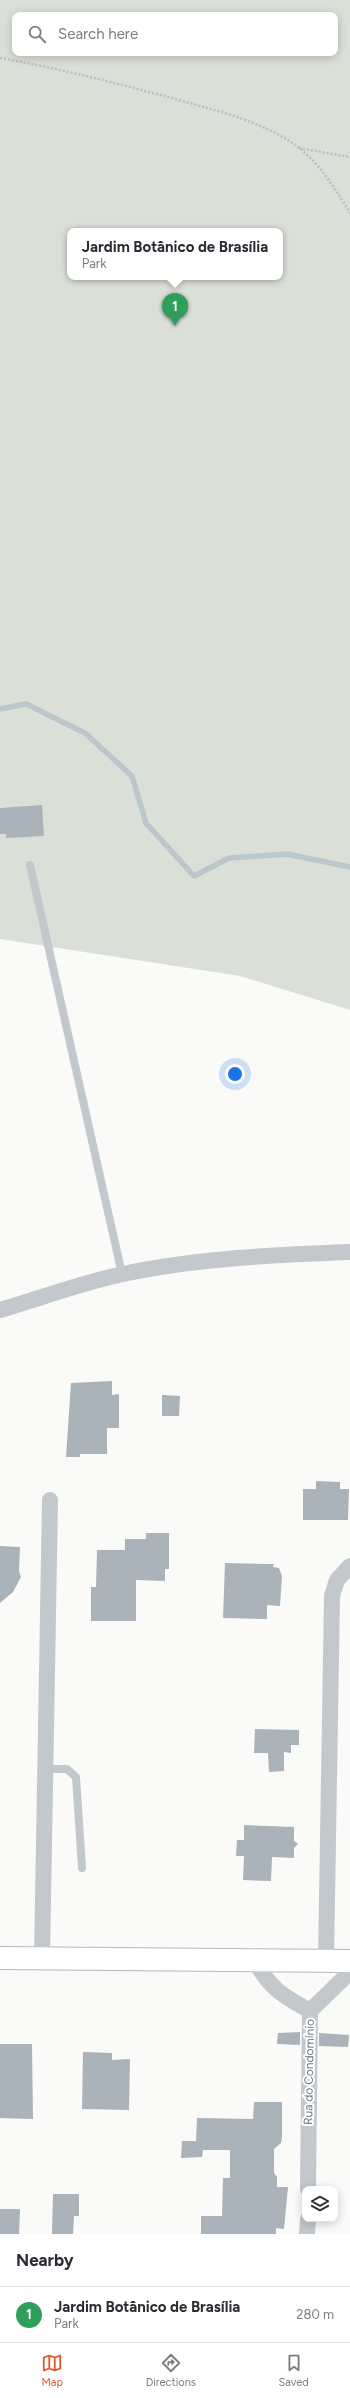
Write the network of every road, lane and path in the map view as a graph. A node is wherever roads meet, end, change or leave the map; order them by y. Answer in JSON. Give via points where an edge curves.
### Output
{"nodes":[{"id":1,"x":0,"y":58,"type":"edge"},
{"id":2,"x":298,"y":148,"type":"junction"},
{"id":3,"x":350,"y":157,"type":"edge"},
{"id":4,"x":350,"y":213,"type":"edge"},
{"id":5,"x":30,"y":865,"type":"dead end"},
{"id":6,"x":350,"y":1252,"type":"edge"},
{"id":7,"x":122,"y":1274,"type":"junction"},
{"id":8,"x":0,"y":1310,"type":"edge"},
{"id":9,"x":50,"y":1500,"type":"dead end"},
{"id":10,"x":350,"y":1566,"type":"edge"},
{"id":11,"x":46,"y":1769,"type":"junction"},
{"id":12,"x":82,"y":1868,"type":"dead end"},
{"id":13,"x":0,"y":1958,"type":"edge"},
{"id":14,"x":42,"y":1958,"type":"junction"},
{"id":15,"x":254,"y":1959,"type":"junction"},
{"id":16,"x":326,"y":1960,"type":"junction"},
{"id":17,"x":350,"y":1961,"type":"edge"},
{"id":18,"x":350,"y":1972,"type":"edge"},
{"id":19,"x":310,"y":2011,"type":"junction"},
{"id":20,"x":308,"y":2186,"type":"edge"},
{"id":21,"x":308,"y":2222,"type":"edge"},
{"id":22,"x":307,"y":2234,"type":"edge"}],
"edges":[{"from":1,"to":2,"type":"path","via":[[70,71],[203,107],[274,132]]},
{"from":2,"to":3,"type":"path"},
{"from":2,"to":4,"type":"path","via":[[330,179]]},
{"from":5,"to":7,"type":"lane"},
{"from":6,"to":7,"type":"street","via":[[255,1256]]},
{"from":7,"to":8,"type":"street"},
{"from":9,"to":11,"type":"street"},
{"from":10,"to":16,"type":"street","via":[[337,1580],[332,1596]]},
{"from":11,"to":12,"type":"lane","via":[[67,1769],[76,1778]]},
{"from":11,"to":14,"type":"street"},
{"from":13,"to":14,"type":"street"},
{"from":14,"to":15,"type":"street"},
{"from":15,"to":16,"type":"street"},
{"from":15,"to":19,"type":"street","via":[[271,1986],[286,1998]]},
{"from":16,"to":17,"type":"street"},
{"from":18,"to":19,"type":"street","name":"Rua do Condomínio"},
{"from":19,"to":20,"type":"street","name":"Rua do Condomínio"},
{"from":21,"to":22,"type":"street"}]}
